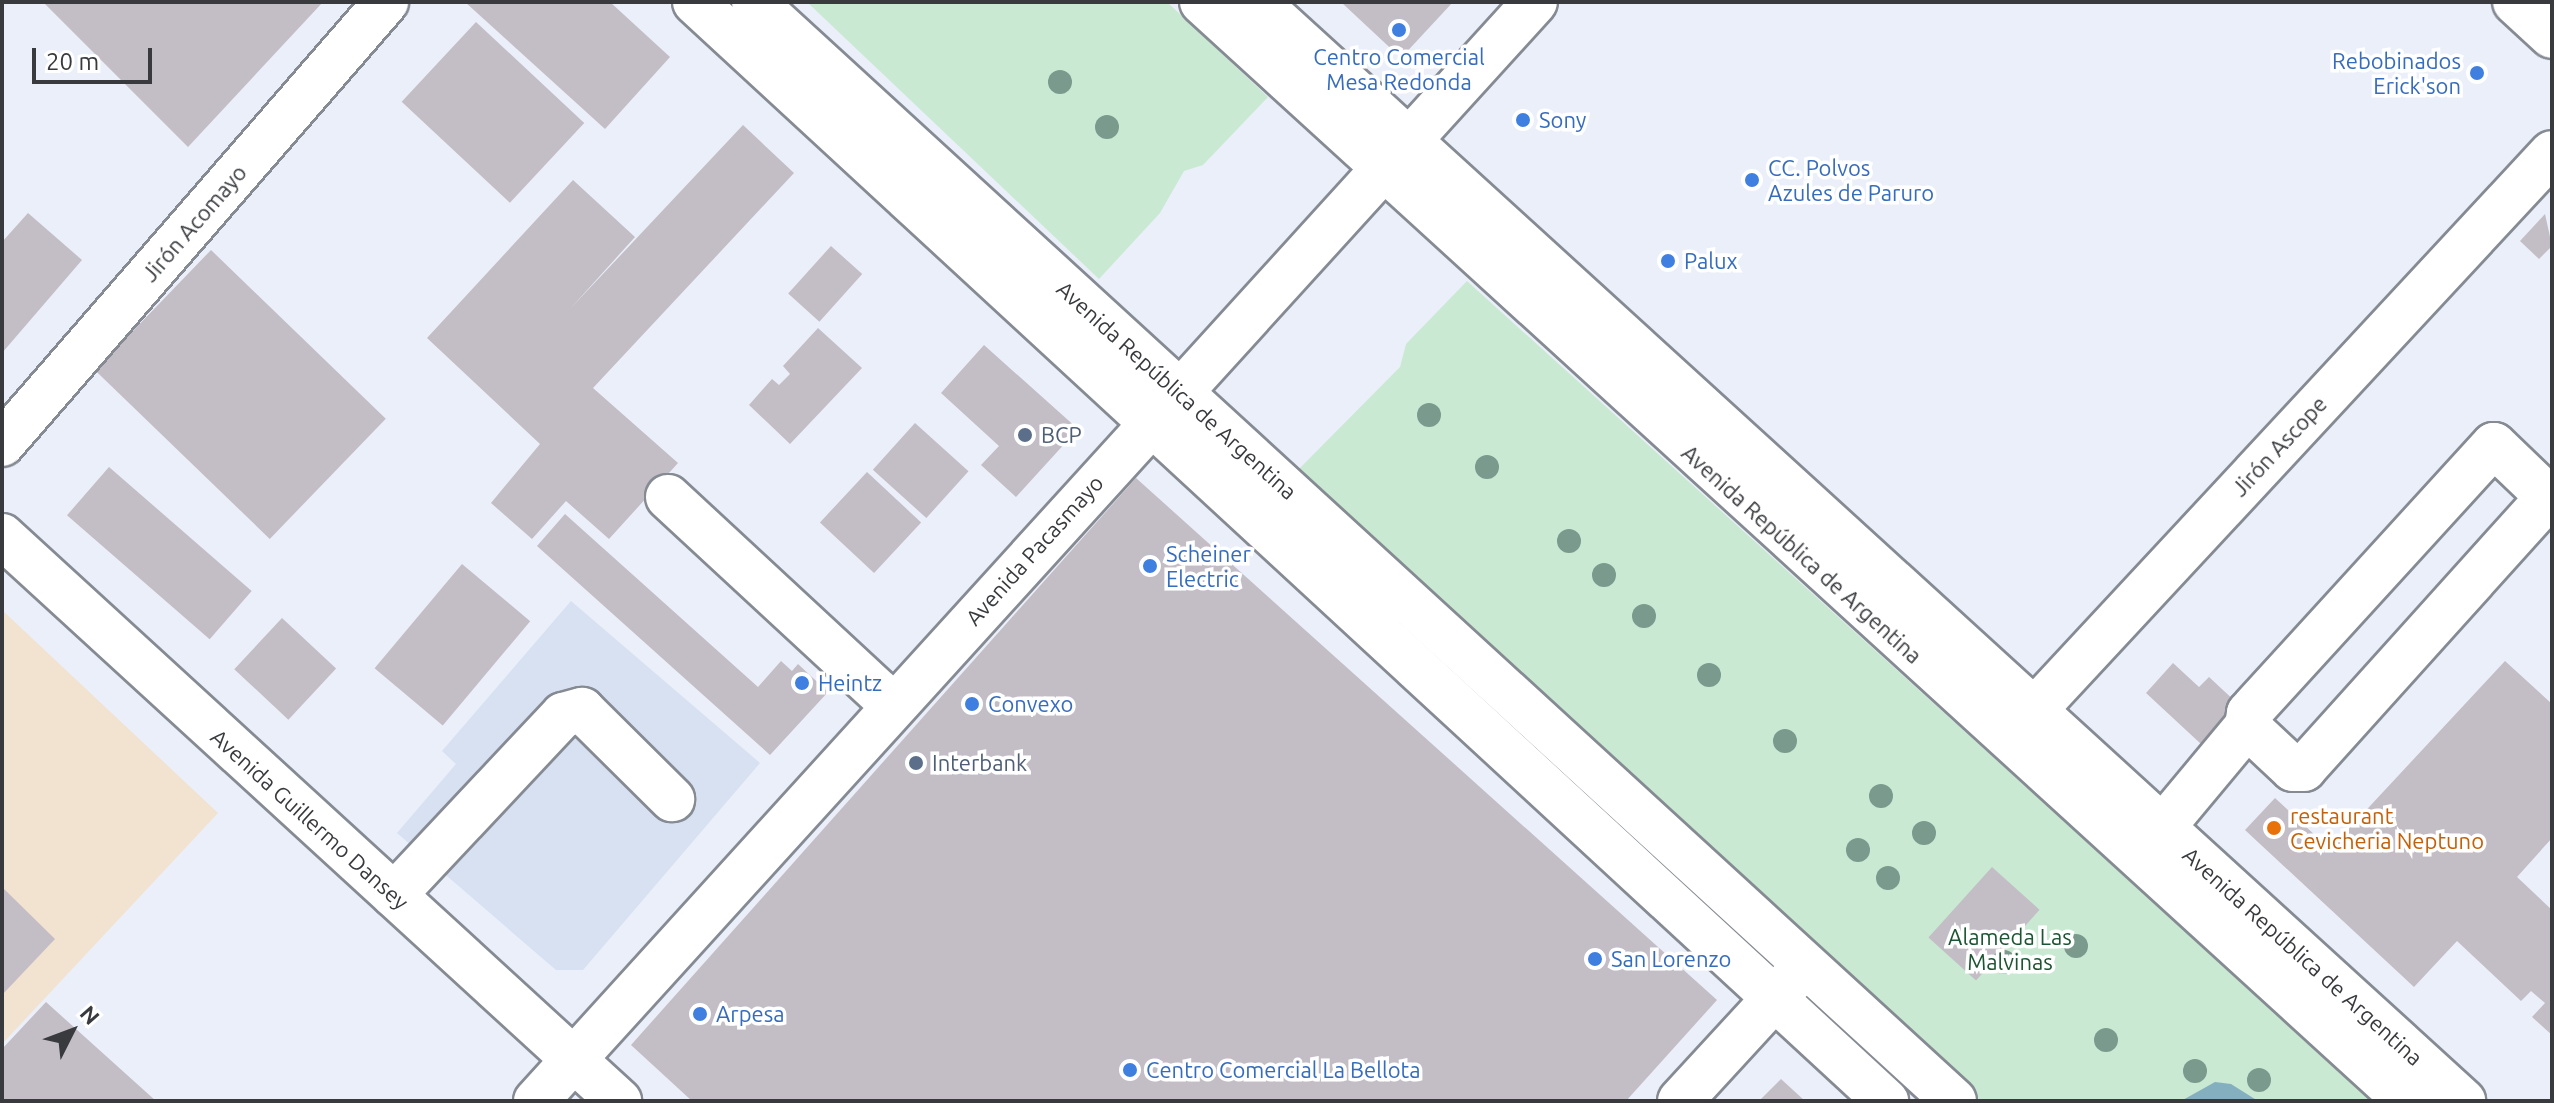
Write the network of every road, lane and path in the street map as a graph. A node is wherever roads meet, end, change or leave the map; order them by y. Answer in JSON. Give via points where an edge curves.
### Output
{"nodes":[{"id":1,"x":386,"y":2,"type":"edge"},
{"id":2,"x":695,"y":2,"type":"edge"},
{"id":3,"x":754,"y":2,"type":"edge"},
{"id":4,"x":1202,"y":2,"type":"edge"},
{"id":5,"x":1257,"y":2,"type":"edge"},
{"id":6,"x":1535,"y":2,"type":"edge"},
{"id":7,"x":2515,"y":2,"type":"edge"},
{"id":8,"x":2552,"y":36,"type":"edge"},
{"id":9,"x":2552,"y":153,"type":"edge"},
{"id":10,"x":1396,"y":156,"type":"junction"},
{"id":11,"x":1164,"y":405,"type":"junction"},
{"id":12,"x":2,"y":444,"type":"edge"},
{"id":13,"x":668,"y":497,"type":"dead end"},
{"id":14,"x":2,"y":536,"type":"edge"},
{"id":15,"x":893,"y":705,"type":"junction"},
{"id":16,"x":2020,"y":725,"type":"junction"},
{"id":17,"x":2247,"y":726,"type":"junction"},
{"id":18,"x":672,"y":799,"type":"dead end"},
{"id":19,"x":2162,"y":828,"type":"junction"},
{"id":20,"x":394,"y":895,"type":"junction"},
{"id":21,"x":1806,"y":964,"type":"junction"},
{"id":22,"x":1774,"y":999,"type":"junction"},
{"id":23,"x":574,"y":1060,"type":"junction"},
{"id":24,"x":536,"y":1101,"type":"edge"},
{"id":25,"x":619,"y":1101,"type":"edge"},
{"id":26,"x":1680,"y":1101,"type":"edge"},
{"id":27,"x":1886,"y":1101,"type":"edge"},
{"id":28,"x":1954,"y":1101,"type":"edge"},
{"id":29,"x":2407,"y":1101,"type":"edge"},
{"id":30,"x":2463,"y":1101,"type":"edge"}],
"edges":[{"from":1,"to":12,"type":"street","name":"Jirón Acomayo"},
{"from":2,"to":11,"type":"street","name":"Avenida República de Argentina"},
{"from":3,"to":11,"type":"street","name":"Avenida República de Argentina"},
{"from":4,"to":10,"type":"street","name":"Avenida República de Argentina"},
{"from":5,"to":10,"type":"street","name":"Avenida República de Argentina"},
{"from":6,"to":10,"type":"street","name":"Avenida Pacasmayo"},
{"from":7,"to":8,"type":"street"},
{"from":9,"to":16,"type":"street","name":"Jirón Ascope"},
{"from":10,"to":11,"type":"street","name":"Avenida Pacasmayo"},
{"from":10,"to":16,"type":"street","name":"Avenida República de Argentina"},
{"from":11,"to":15,"type":"street","name":"Avenida Pacasmayo"},
{"from":11,"to":21,"type":"street","name":"Avenida República de Argentina"},
{"from":11,"to":22,"type":"street","name":"Avenida República de Argentina"},
{"from":13,"to":15,"type":"street"},
{"from":14,"to":20,"type":"street","name":"Avenida Guillermo Dansey"},
{"from":15,"to":23,"type":"street","name":"Avenida Pacasmayo"},
{"from":16,"to":19,"type":"street","name":"Avenida República de Argentina"},
{"from":16,"to":29,"type":"street","name":"Avenida República de Argentina"},
{"from":17,"to":17,"type":"street","via":[[2293,769],[2304,769],[2544,502],[2543,492],[2494,445],[2483,448],[2249,713]]},
{"from":17,"to":19,"type":"street"},
{"from":18,"to":20,"type":"street","via":[[582,710],[563,715]]},
{"from":19,"to":30,"type":"street","name":"Avenida República de Argentina"},
{"from":20,"to":23,"type":"street","name":"Avenida Guillermo Dansey"},
{"from":21,"to":22,"type":"street"},
{"from":21,"to":28,"type":"street","name":"Avenida República de Argentina"},
{"from":22,"to":26,"type":"street"},
{"from":22,"to":27,"type":"street","name":"Avenida República de Argentina"},
{"from":23,"to":24,"type":"street","name":"Avenida Pacasmayo"},
{"from":23,"to":25,"type":"street","name":"Avenida Guillermo Dansey"}]}
